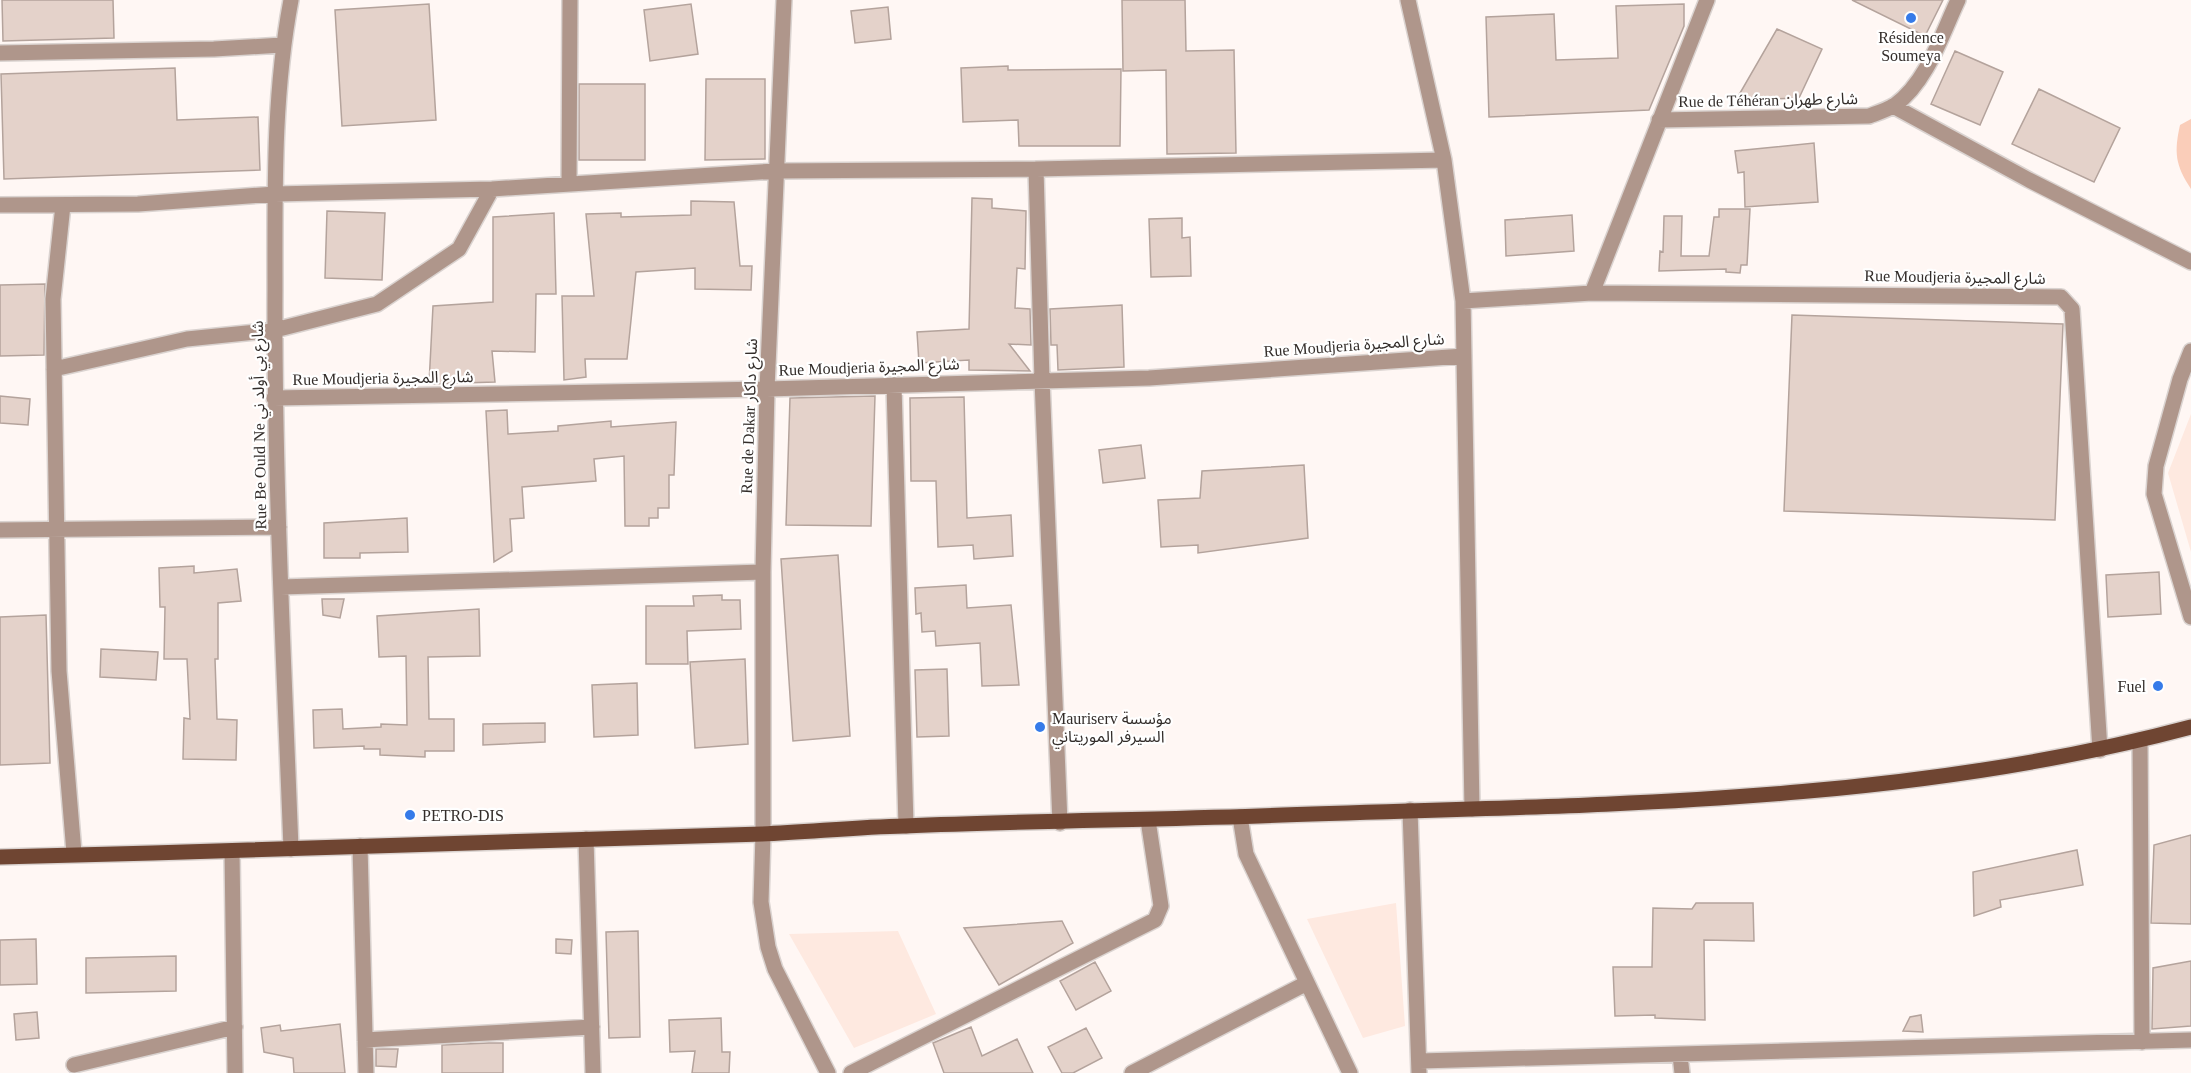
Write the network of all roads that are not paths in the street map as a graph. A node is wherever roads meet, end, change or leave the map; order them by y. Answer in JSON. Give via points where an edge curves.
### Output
{"nodes":[{"id":1,"x":291,"y":0,"type":"edge"},
{"id":2,"x":570,"y":0,"type":"edge"},
{"id":3,"x":784,"y":0,"type":"edge"},
{"id":4,"x":1407,"y":0,"type":"edge"},
{"id":5,"x":1707,"y":0,"type":"edge"},
{"id":6,"x":1958,"y":0,"type":"edge"},
{"id":7,"x":282,"y":45,"type":"junction"},
{"id":8,"x":0,"y":53,"type":"edge"},
{"id":9,"x":1893,"y":106,"type":"junction"},
{"id":10,"x":1659,"y":120,"type":"junction"},
{"id":11,"x":1444,"y":160,"type":"junction"},
{"id":12,"x":1036,"y":169,"type":"junction"},
{"id":13,"x":776,"y":171,"type":"junction"},
{"id":14,"x":569,"y":184,"type":"junction"},
{"id":15,"x":492,"y":189,"type":"junction"},
{"id":16,"x":275,"y":194,"type":"junction"},
{"id":17,"x":0,"y":205,"type":"edge"},
{"id":18,"x":63,"y":205,"type":"junction"},
{"id":19,"x":2191,"y":262,"type":"edge"},
{"id":20,"x":1592,"y":293,"type":"junction"},
{"id":21,"x":1463,"y":302,"type":"junction"},
{"id":22,"x":275,"y":330,"type":"junction"},
{"id":23,"x":2191,"y":351,"type":"edge"},
{"id":24,"x":1464,"y":356,"type":"junction"},
{"id":25,"x":54,"y":369,"type":"junction"},
{"id":26,"x":1042,"y":380,"type":"junction"},
{"id":27,"x":894,"y":384,"type":"junction"},
{"id":28,"x":768,"y":389,"type":"junction"},
{"id":29,"x":274,"y":398,"type":"junction"},
{"id":30,"x":279,"y":527,"type":"junction"},
{"id":31,"x":56,"y":529,"type":"junction"},
{"id":32,"x":0,"y":530,"type":"edge"},
{"id":33,"x":763,"y":572,"type":"junction"},
{"id":34,"x":281,"y":588,"type":"junction"},
{"id":35,"x":2191,"y":617,"type":"edge"},
{"id":36,"x":2191,"y":727,"type":"edge"},
{"id":37,"x":2140,"y":740,"type":"junction"},
{"id":38,"x":2100,"y":750,"type":"junction"},
{"id":39,"x":1472,"y":809,"type":"junction"},
{"id":40,"x":1410,"y":810,"type":"junction"},
{"id":41,"x":1240,"y":817,"type":"junction"},
{"id":42,"x":1148,"y":820,"type":"junction"},
{"id":43,"x":1060,"y":823,"type":"junction"},
{"id":44,"x":906,"y":826,"type":"junction"},
{"id":45,"x":763,"y":834,"type":"junction"},
{"id":46,"x":586,"y":839,"type":"junction"},
{"id":47,"x":360,"y":846,"type":"junction"},
{"id":48,"x":291,"y":849,"type":"junction"},
{"id":49,"x":232,"y":851,"type":"junction"},
{"id":50,"x":74,"y":853,"type":"junction"},
{"id":51,"x":0,"y":856,"type":"edge"},
{"id":52,"x":1307,"y":983,"type":"junction"},
{"id":53,"x":235,"y":1027,"type":"junction"},
{"id":54,"x":592,"y":1027,"type":"junction"},
{"id":55,"x":365,"y":1040,"type":"junction"},
{"id":56,"x":2191,"y":1040,"type":"edge"},
{"id":57,"x":2142,"y":1042,"type":"junction"},
{"id":58,"x":1680,"y":1055,"type":"junction"},
{"id":59,"x":74,"y":1065,"type":"dead end"},
{"id":60,"x":1419,"y":1067,"type":"edge"},
{"id":61,"x":235,"y":1073,"type":"edge"},
{"id":62,"x":366,"y":1073,"type":"edge"},
{"id":63,"x":593,"y":1073,"type":"edge"},
{"id":64,"x":828,"y":1073,"type":"edge"},
{"id":65,"x":851,"y":1073,"type":"edge"},
{"id":66,"x":1132,"y":1073,"type":"edge"},
{"id":67,"x":1350,"y":1073,"type":"edge"},
{"id":68,"x":1682,"y":1073,"type":"edge"}],
"edges":[{"from":1,"to":7,"type":"street","name":"Rue Be Ould Ne شارع بي أولد ني"},
{"from":2,"to":14,"type":"street"},
{"from":3,"to":13,"type":"street","name":"Rue de Dakar شارع داكار"},
{"from":4,"to":11,"type":"street"},
{"from":5,"to":10,"type":"street"},
{"from":6,"to":9,"type":"street","name":"Rue de Téhéran شارع طهران","via":[[1911,91]]},
{"from":7,"to":8,"type":"street"},
{"from":7,"to":16,"type":"street","name":"Rue Be Ould Ne شارع بي أولد ني"},
{"from":9,"to":10,"type":"street","name":"Rue de Téhéran شارع طهران","via":[[1869,116]]},
{"from":9,"to":19,"type":"street"},
{"from":10,"to":20,"type":"street"},
{"from":11,"to":12,"type":"street"},
{"from":11,"to":21,"type":"street"},
{"from":12,"to":13,"type":"street"},
{"from":12,"to":26,"type":"street"},
{"from":13,"to":14,"type":"street"},
{"from":13,"to":28,"type":"street","name":"Rue de Dakar شارع داكار"},
{"from":14,"to":15,"type":"street"},
{"from":15,"to":16,"type":"street"},
{"from":15,"to":22,"type":"street","via":[[459,249],[377,304]]},
{"from":16,"to":18,"type":"street"},
{"from":16,"to":22,"type":"street","name":"Rue Be Ould Ne شارع بي أولد ني"},
{"from":17,"to":18,"type":"street"},
{"from":18,"to":25,"type":"street","via":[[53,299]]},
{"from":20,"to":21,"type":"street","name":"Rue Moudjeria شارع المجيرة"},
{"from":20,"to":38,"type":"street","name":"Rue Moudjeria شارع المجيرة","via":[[2061,297],[2072,309]]},
{"from":21,"to":24,"type":"street"},
{"from":22,"to":25,"type":"street","via":[[187,339]]},
{"from":22,"to":29,"type":"street","name":"Rue Be Ould Ne شارع بي أولد ني"},
{"from":23,"to":35,"type":"street","via":[[2156,466],[2154,494]]},
{"from":24,"to":26,"type":"street","name":"Rue Moudjeria شارع المجيرة","via":[[1149,378]]},
{"from":24,"to":39,"type":"street"},
{"from":25,"to":31,"type":"street"},
{"from":26,"to":27,"type":"street","name":"Rue Moudjeria شارع المجيرة"},
{"from":26,"to":43,"type":"street"},
{"from":27,"to":28,"type":"street","name":"Rue Moudjeria شارع المجيرة"},
{"from":27,"to":44,"type":"street"},
{"from":28,"to":29,"type":"street","name":"Rue Moudjeria شارع المجيرة"},
{"from":28,"to":33,"type":"street","name":"Rue de Dakar شارع داكار"},
{"from":29,"to":30,"type":"street","name":"Rue Be Ould Ne شارع بي أولد ني"},
{"from":30,"to":31,"type":"street"},
{"from":30,"to":34,"type":"street","name":"Rue Be Ould Ne شارع بي أولد ني"},
{"from":31,"to":32,"type":"street"},
{"from":31,"to":50,"type":"street","via":[[59,671]]},
{"from":33,"to":34,"type":"street"},
{"from":33,"to":45,"type":"street","name":"Rue de Dakar شارع داكار"},
{"from":34,"to":48,"type":"street","name":"Rue Be Ould Ne شارع بي أولد ني"},
{"from":36,"to":37,"type":"main road"},
{"from":37,"to":38,"type":"main road"},
{"from":37,"to":57,"type":"street"},
{"from":38,"to":39,"type":"main road","via":[[1856,788],[1732,798]]},
{"from":39,"to":40,"type":"main road"},
{"from":40,"to":41,"type":"main road"},
{"from":40,"to":60,"type":"street"},
{"from":41,"to":42,"type":"main road"},
{"from":41,"to":52,"type":"street","via":[[1246,854]]},
{"from":42,"to":43,"type":"main road"},
{"from":42,"to":65,"type":"street","via":[[1161,906],[1155,920]]},
{"from":43,"to":44,"type":"main road"},
{"from":44,"to":45,"type":"main road"},
{"from":45,"to":46,"type":"main road"},
{"from":45,"to":64,"type":"street","name":"Rue de Dakar شارع داكار","via":[[761,902],[768,947],[784,990]]},
{"from":46,"to":47,"type":"main road"},
{"from":46,"to":54,"type":"street"},
{"from":47,"to":48,"type":"main road"},
{"from":47,"to":55,"type":"street"},
{"from":48,"to":49,"type":"main road"},
{"from":49,"to":50,"type":"main road"},
{"from":49,"to":53,"type":"street"},
{"from":50,"to":51,"type":"main road"},
{"from":52,"to":66,"type":"street"},
{"from":52,"to":67,"type":"street"},
{"from":53,"to":59,"type":"street"},
{"from":53,"to":61,"type":"street"},
{"from":54,"to":55,"type":"street"},
{"from":54,"to":63,"type":"street"},
{"from":55,"to":62,"type":"street"},
{"from":56,"to":57,"type":"street"},
{"from":57,"to":58,"type":"street"},
{"from":58,"to":60,"type":"street"},
{"from":58,"to":68,"type":"street"}]}
